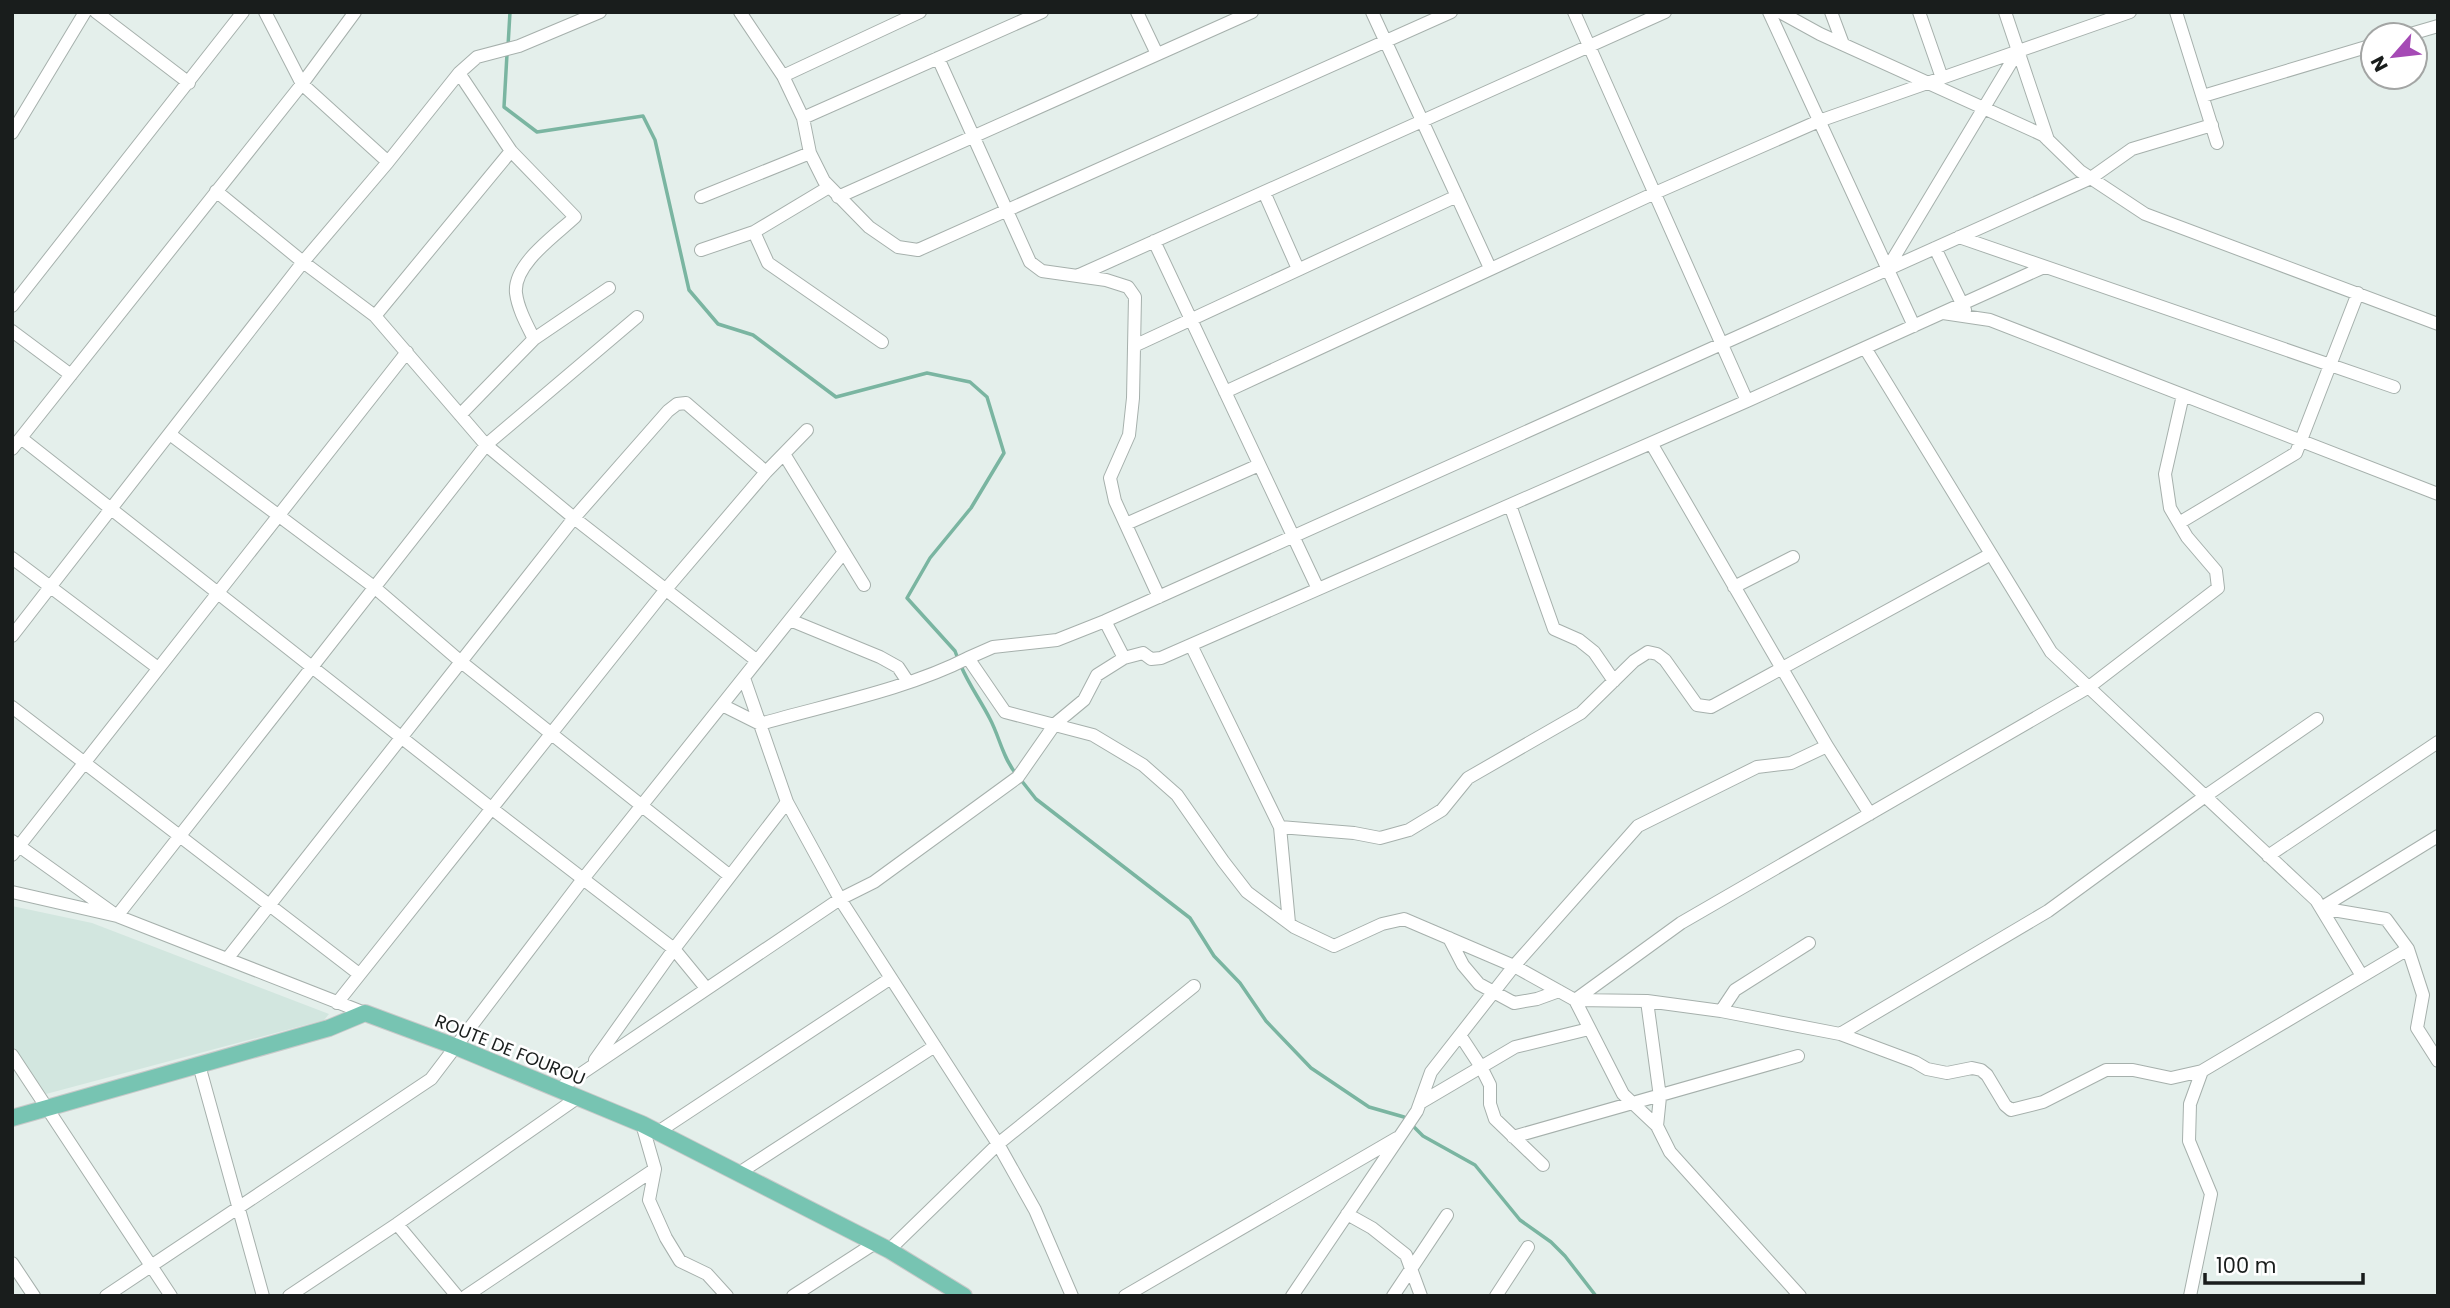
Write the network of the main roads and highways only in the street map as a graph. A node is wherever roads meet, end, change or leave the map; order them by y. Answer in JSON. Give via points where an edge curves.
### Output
{"nodes":[{"id":1,"x":12,"y":1118,"type":"edge"},
{"id":2,"x":950,"y":1291,"type":"edge"}],
"edges":[{"from":1,"to":2,"type":"main road","name":"ROUTE DE FOUROU","via":[[329,1028],[365,1013],[642,1124],[882,1246]]}]}
